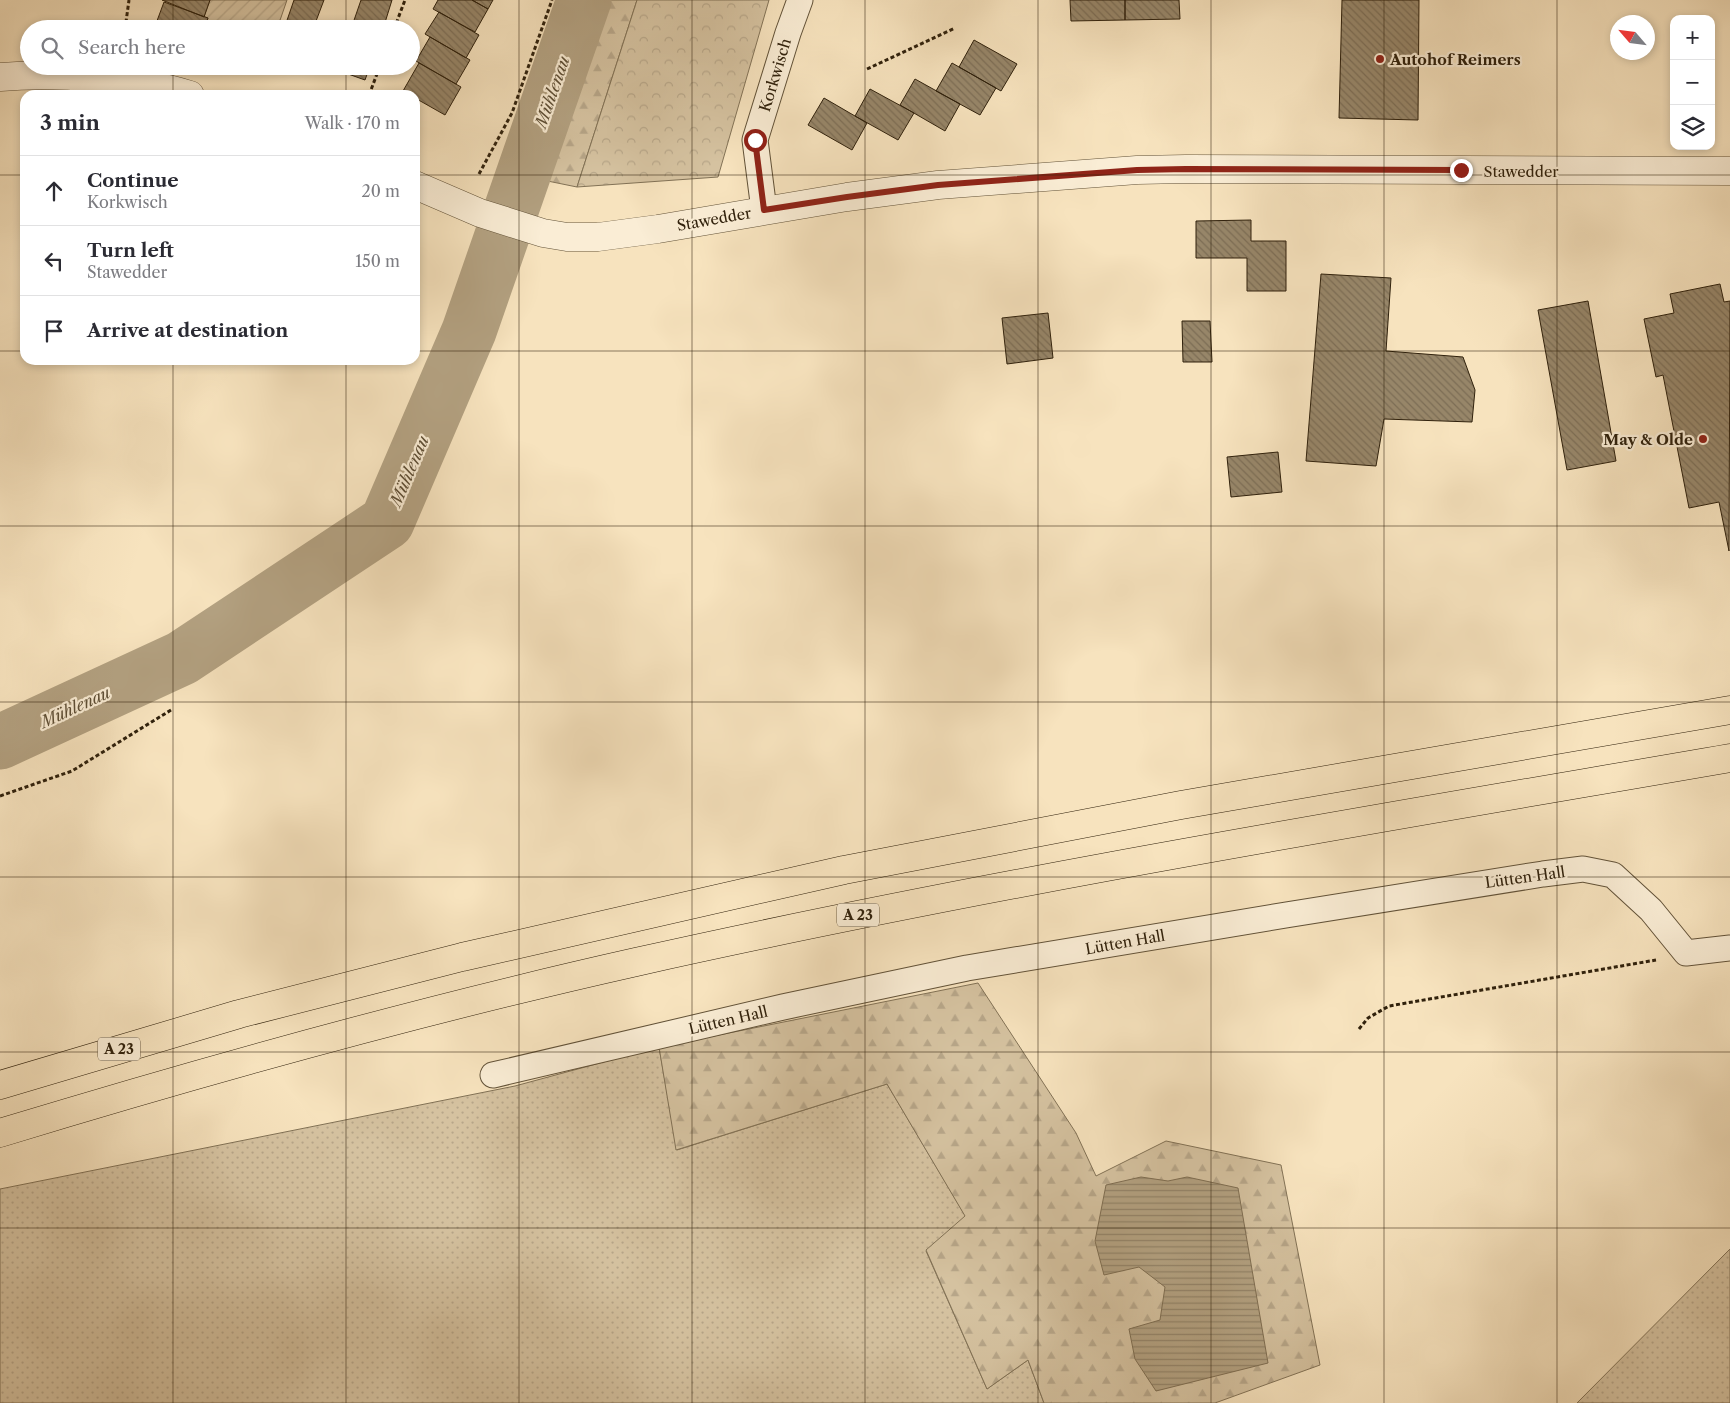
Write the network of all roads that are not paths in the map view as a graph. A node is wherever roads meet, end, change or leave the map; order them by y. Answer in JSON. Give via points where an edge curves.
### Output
{"nodes":[{"id":1,"x":800,"y":0,"type":"edge"},
{"id":2,"x":22,"y":75,"type":"edge"},
{"id":3,"x":46,"y":75,"type":"edge"},
{"id":4,"x":0,"y":77,"type":"edge"},
{"id":5,"x":174,"y":90,"type":"edge"},
{"id":6,"x":1730,"y":171,"type":"edge"},
{"id":7,"x":420,"y":187,"type":"edge"},
{"id":8,"x":764,"y":210,"type":"junction"},
{"id":9,"x":1730,"y":710,"type":"edge"},
{"id":10,"x":1730,"y":758,"type":"edge"},
{"id":11,"x":1730,"y":948,"type":"edge"},
{"id":12,"x":493,"y":1075,"type":"dead end"},
{"id":13,"x":0,"y":1085,"type":"edge"},
{"id":14,"x":0,"y":1133,"type":"edge"}],
"edges":[{"from":1,"to":8,"type":"street","name":"Korkwisch","via":[[755,140]]},
{"from":2,"to":4,"type":"street"},
{"from":3,"to":5,"type":"street","via":[[132,82]]},
{"from":6,"to":8,"type":"street","name":"Stawedder","via":[[1137,170],[938,185]]},
{"from":7,"to":8,"type":"street","name":"Stawedder","via":[[480,213],[543,233],[567,237],[598,237],[658,229]]},
{"from":9,"to":13,"type":"highway","number":"A 23","via":[[1181,805],[844,870],[462,957],[239,1014]]},
{"from":10,"to":14,"type":"highway","number":"A 23","via":[[1183,853],[634,962],[253,1058]]},
{"from":11,"to":12,"type":"street","name":"Lütten Hall","via":[[1686,953],[1652,910],[1613,875],[1583,869],[1286,914],[968,968]]}]}
